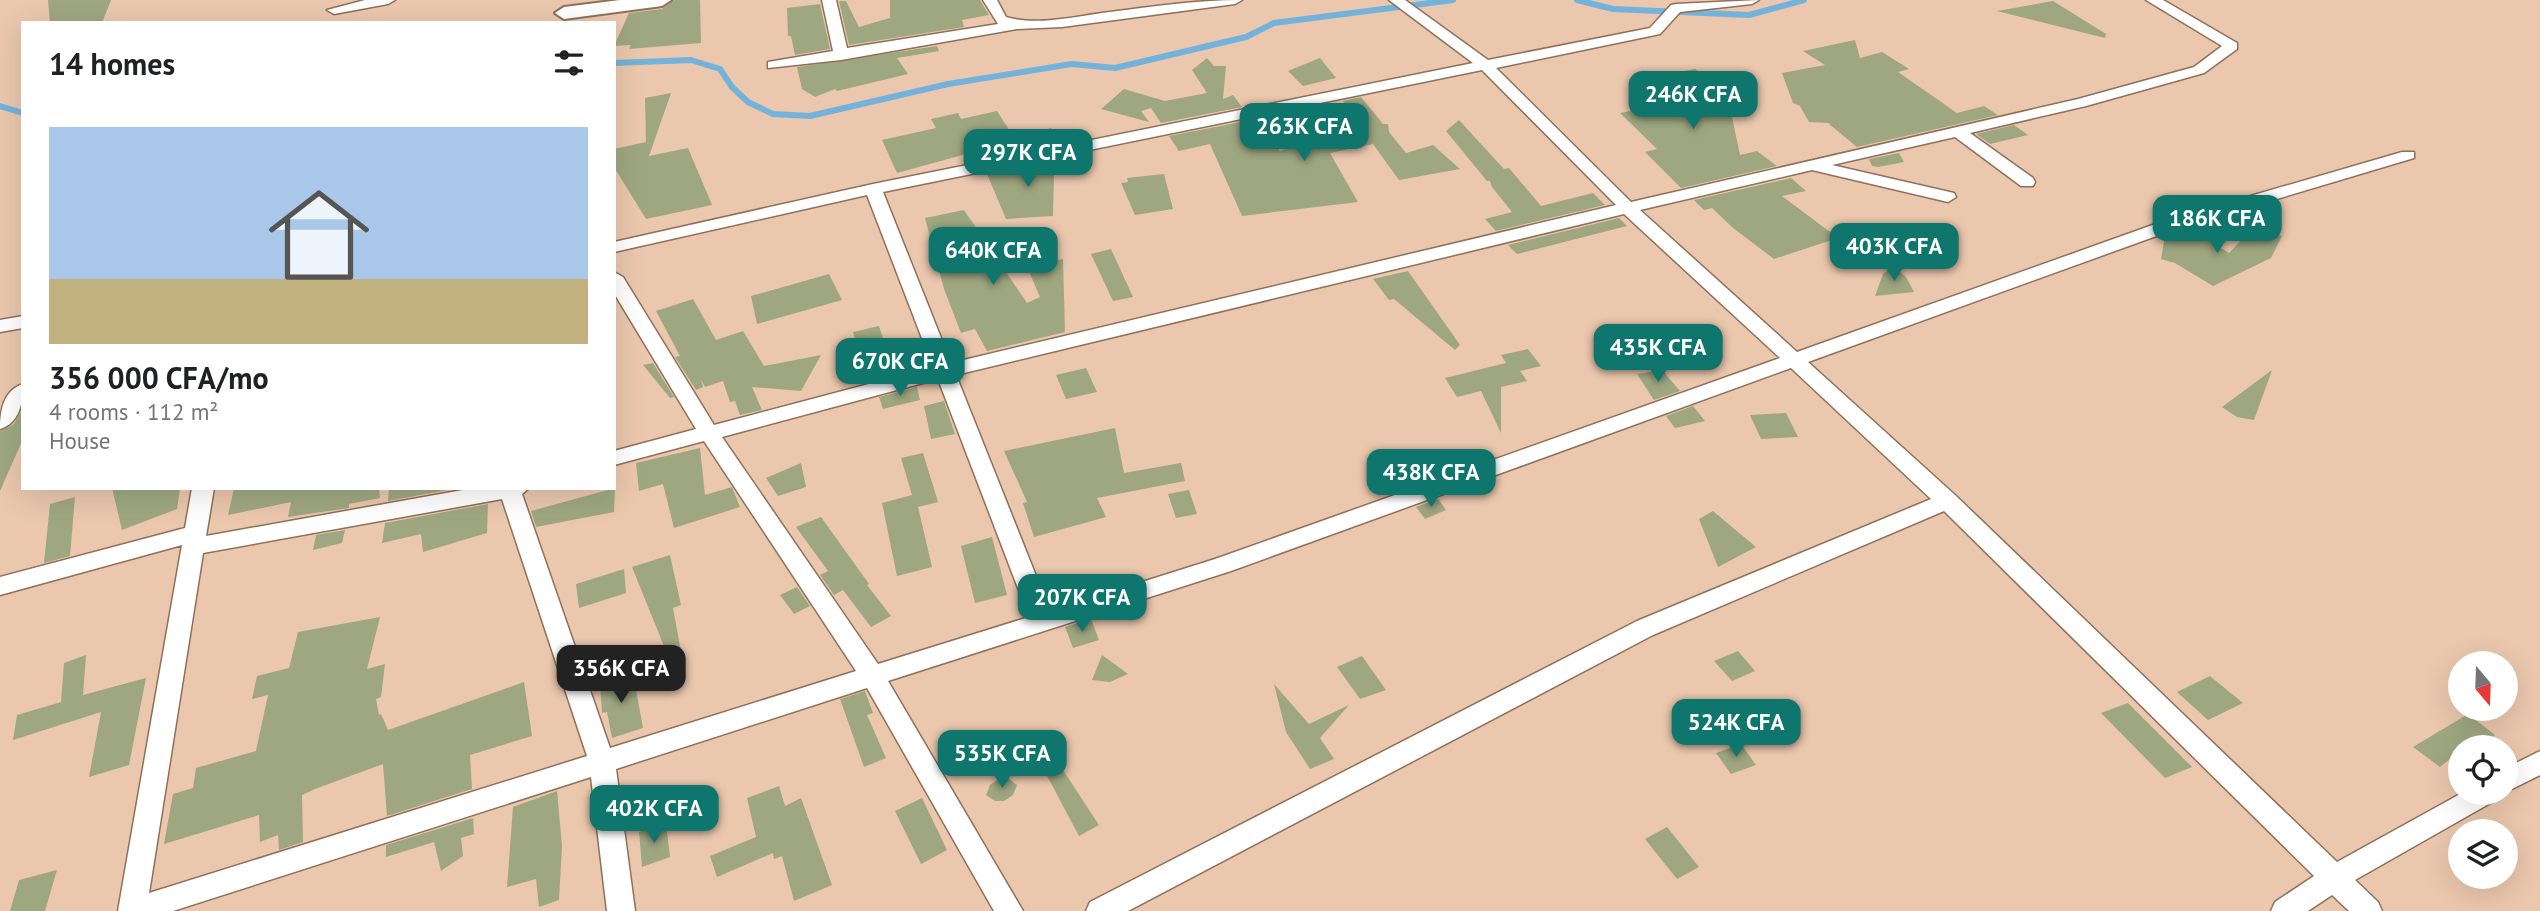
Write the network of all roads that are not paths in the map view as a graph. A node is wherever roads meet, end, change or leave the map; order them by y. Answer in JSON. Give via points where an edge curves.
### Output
{"nodes":[{"id":1,"x":388,"y":0,"type":"edge"},
{"id":2,"x":662,"y":0,"type":"edge"},
{"id":3,"x":829,"y":0,"type":"edge"},
{"id":4,"x":990,"y":0,"type":"edge"},
{"id":5,"x":1235,"y":0,"type":"edge"},
{"id":6,"x":1396,"y":0,"type":"edge"},
{"id":7,"x":1752,"y":0,"type":"edge"},
{"id":8,"x":2152,"y":0,"type":"edge"},
{"id":9,"x":334,"y":10,"type":"dead end"},
{"id":10,"x":565,"y":13,"type":"dead end"},
{"id":11,"x":1017,"y":25,"type":"junction"},
{"id":12,"x":841,"y":57,"type":"junction"},
{"id":13,"x":773,"y":65,"type":"dead end"},
{"id":14,"x":1485,"y":65,"type":"junction"},
{"id":15,"x":1957,"y":131,"type":"junction"},
{"id":16,"x":2408,"y":155,"type":"dead end"},
{"id":17,"x":1809,"y":165,"type":"junction"},
{"id":18,"x":2027,"y":181,"type":"dead end"},
{"id":19,"x":873,"y":189,"type":"junction"},
{"id":20,"x":1948,"y":197,"type":"dead end"},
{"id":21,"x":1626,"y":206,"type":"junction"},
{"id":22,"x":616,"y":247,"type":"edge"},
{"id":23,"x":616,"y":280,"type":"edge"},
{"id":24,"x":21,"y":322,"type":"edge"},
{"id":25,"x":0,"y":327,"type":"edge"},
{"id":26,"x":1796,"y":359,"type":"junction"},
{"id":27,"x":944,"y":371,"type":"junction"},
{"id":28,"x":21,"y":394,"type":"edge"},
{"id":29,"x":0,"y":422,"type":"edge"},
{"id":30,"x":708,"y":432,"type":"junction"},
{"id":31,"x":616,"y":457,"type":"edge"},
{"id":32,"x":203,"y":490,"type":"edge"},
{"id":33,"x":506,"y":490,"type":"edge"},
{"id":34,"x":512,"y":490,"type":"edge"},
{"id":35,"x":1947,"y":501,"type":"junction"},
{"id":36,"x":194,"y":540,"type":"junction"},
{"id":37,"x":0,"y":586,"type":"edge"},
{"id":38,"x":1043,"y":623,"type":"junction"},
{"id":39,"x":873,"y":677,"type":"junction"},
{"id":40,"x":602,"y":762,"type":"junction"},
{"id":41,"x":2540,"y":762,"type":"edge"},
{"id":42,"x":2518,"y":774,"type":"edge"},
{"id":43,"x":2464,"y":805,"type":"edge"},
{"id":44,"x":2334,"y":878,"type":"junction"},
{"id":45,"x":132,"y":911,"type":"edge"},
{"id":46,"x":621,"y":911,"type":"edge"},
{"id":47,"x":1009,"y":911,"type":"edge"},
{"id":48,"x":1100,"y":911,"type":"edge"},
{"id":49,"x":2285,"y":911,"type":"edge"},
{"id":50,"x":2368,"y":911,"type":"edge"}],
"edges":[{"from":1,"to":9,"type":"street"},
{"from":2,"to":10,"type":"street"},
{"from":3,"to":12,"type":"street"},
{"from":4,"to":11,"type":"street","via":[[1000,20]]},
{"from":5,"to":11,"type":"street"},
{"from":6,"to":14,"type":"street"},
{"from":7,"to":14,"type":"street","via":[[1676,8],[1655,31]]},
{"from":8,"to":15,"type":"street","via":[[2232,46],[2199,70]]},
{"from":11,"to":12,"type":"street"},
{"from":12,"to":13,"type":"street"},
{"from":14,"to":19,"type":"street"},
{"from":14,"to":21,"type":"street"},
{"from":15,"to":17,"type":"street"},
{"from":15,"to":18,"type":"street"},
{"from":16,"to":26,"type":"street","via":[[2167,226]]},
{"from":17,"to":20,"type":"street"},
{"from":17,"to":21,"type":"street"},
{"from":19,"to":22,"type":"street"},
{"from":19,"to":27,"type":"street"},
{"from":21,"to":26,"type":"street"},
{"from":21,"to":27,"type":"street"},
{"from":23,"to":30,"type":"street"},
{"from":24,"to":25,"type":"street"},
{"from":26,"to":35,"type":"street"},
{"from":26,"to":38,"type":"street","via":[[1223,565]]},
{"from":27,"to":30,"type":"street"},
{"from":27,"to":38,"type":"street"},
{"from":28,"to":29,"type":"street"},
{"from":30,"to":31,"type":"street"},
{"from":30,"to":39,"type":"street"},
{"from":32,"to":36,"type":"street"},
{"from":33,"to":36,"type":"street"},
{"from":34,"to":40,"type":"street"},
{"from":35,"to":44,"type":"street"},
{"from":35,"to":48,"type":"street","via":[[1645,628]]},
{"from":36,"to":37,"type":"street"},
{"from":36,"to":45,"type":"street"},
{"from":38,"to":39,"type":"street"},
{"from":39,"to":40,"type":"street"},
{"from":39,"to":47,"type":"street"},
{"from":40,"to":45,"type":"street"},
{"from":40,"to":46,"type":"street"},
{"from":41,"to":42,"type":"street"},
{"from":43,"to":44,"type":"street"},
{"from":44,"to":49,"type":"street"},
{"from":44,"to":50,"type":"street"}]}
